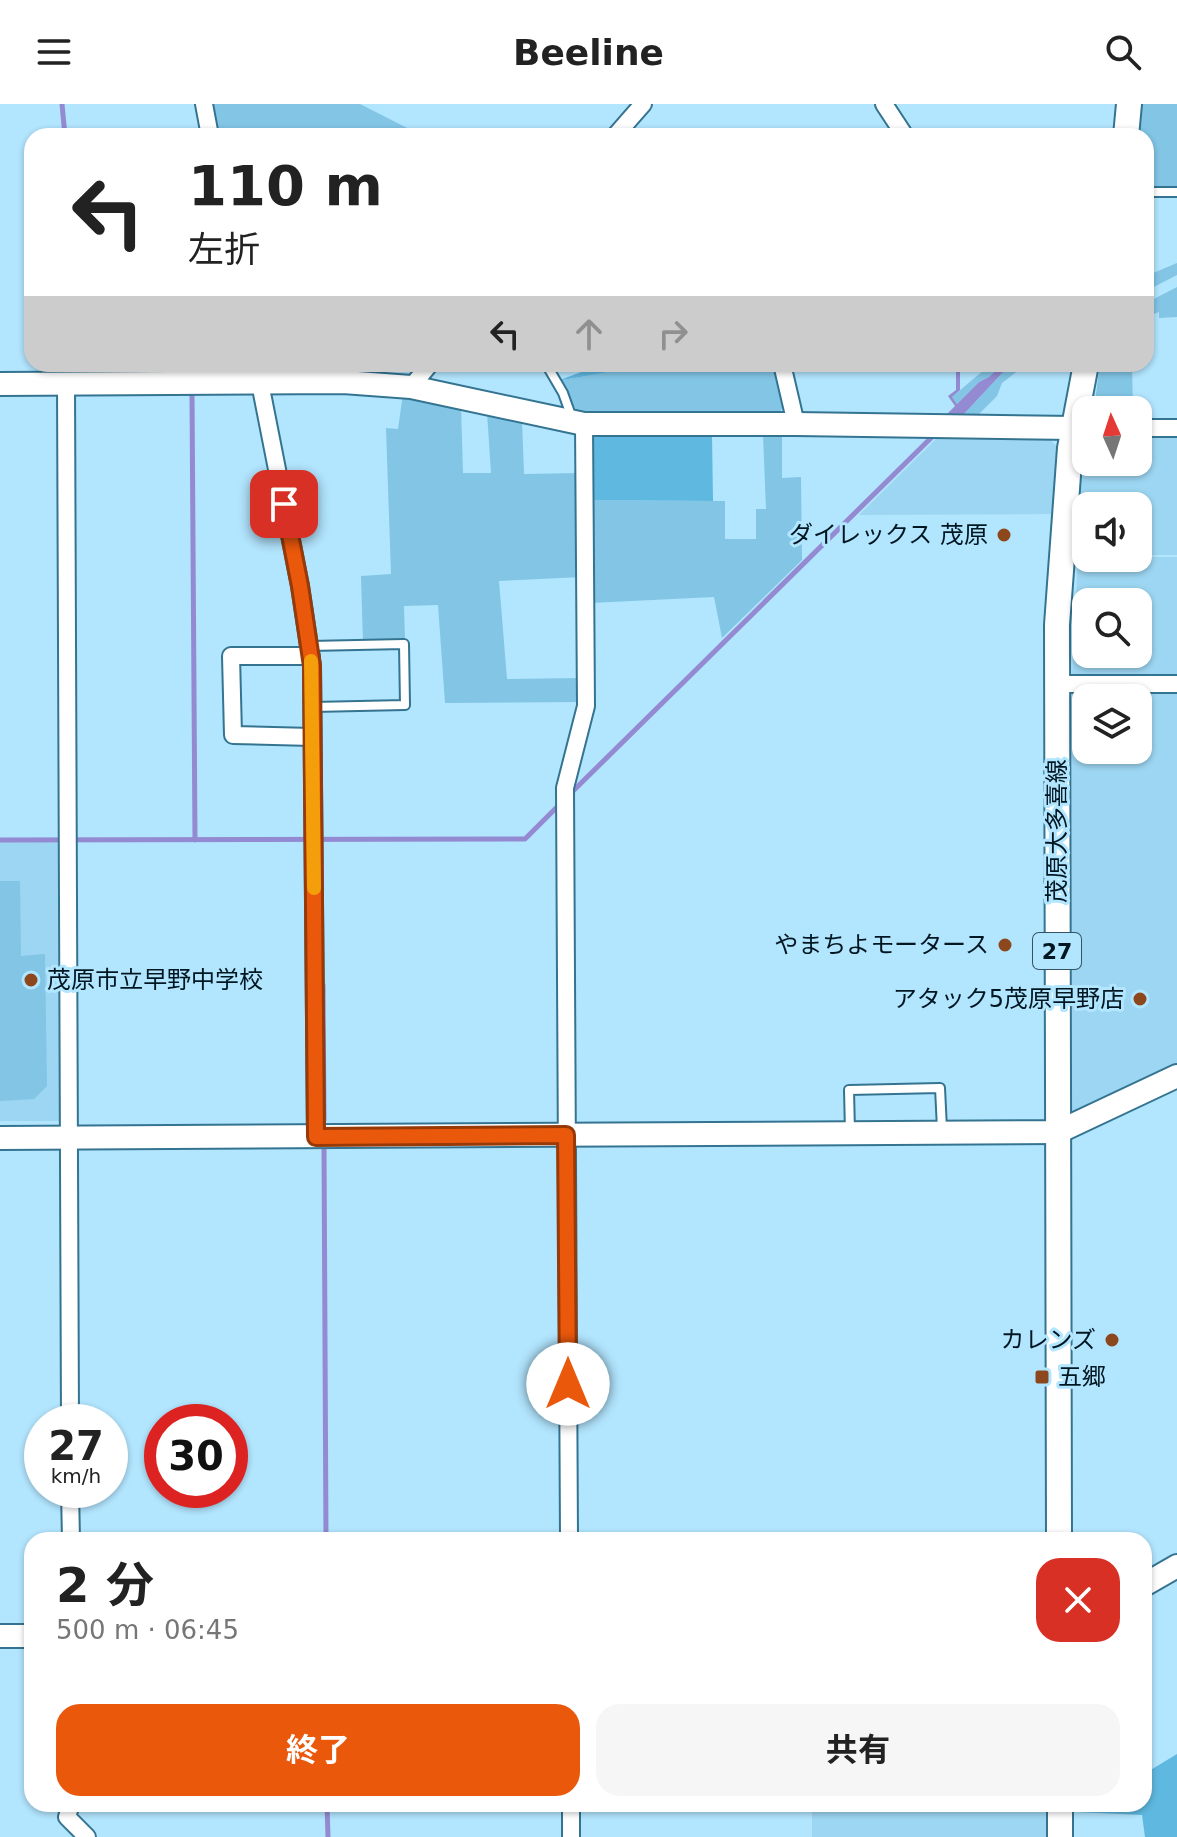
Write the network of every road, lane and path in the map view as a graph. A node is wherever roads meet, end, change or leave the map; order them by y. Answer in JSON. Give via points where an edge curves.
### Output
{"nodes":[{"id":1,"x":204,"y":104,"type":"edge"},
{"id":2,"x":643,"y":104,"type":"edge"},
{"id":3,"x":884,"y":104,"type":"edge"},
{"id":4,"x":1129,"y":104,"type":"edge"},
{"id":5,"x":208,"y":128,"type":"edge"},
{"id":6,"x":622,"y":128,"type":"edge"},
{"id":7,"x":900,"y":128,"type":"edge"},
{"id":8,"x":1127,"y":128,"type":"edge"},
{"id":9,"x":1154,"y":192,"type":"edge"},
{"id":10,"x":1177,"y":192,"type":"edge"},
{"id":11,"x":423,"y":372,"type":"edge"},
{"id":12,"x":551,"y":372,"type":"edge"},
{"id":13,"x":784,"y":372,"type":"edge"},
{"id":14,"x":1085,"y":372,"type":"edge"},
{"id":15,"x":257,"y":374,"type":"edge"},
{"id":16,"x":66,"y":383,"type":"junction"},
{"id":17,"x":0,"y":384,"type":"edge"},
{"id":18,"x":411,"y":387,"type":"junction"},
{"id":19,"x":1083,"y":396,"type":"edge"},
{"id":20,"x":578,"y":423,"type":"junction"},
{"id":21,"x":796,"y":424,"type":"junction"},
{"id":22,"x":1072,"y":428,"type":"edge"},
{"id":23,"x":1152,"y":428,"type":"edge"},
{"id":24,"x":1177,"y":428,"type":"edge"},
{"id":25,"x":1072,"y":444,"type":"edge"},
{"id":26,"x":310,"y":651,"type":"junction"},
{"id":27,"x":1057,"y":684,"type":"junction"},
{"id":28,"x":1177,"y":684,"type":"edge"},
{"id":29,"x":312,"y":707,"type":"junction"},
{"id":30,"x":312,"y":737,"type":"junction"},
{"id":31,"x":1177,"y":1076,"type":"edge"},
{"id":32,"x":942,"y":1132,"type":"junction"},
{"id":33,"x":1058,"y":1132,"type":"junction"},
{"id":34,"x":850,"y":1133,"type":"junction"},
{"id":35,"x":566,"y":1135,"type":"junction"},
{"id":36,"x":316,"y":1137,"type":"junction"},
{"id":37,"x":0,"y":1138,"type":"edge"},
{"id":38,"x":68,"y":1138,"type":"junction"},
{"id":39,"x":70,"y":1404,"type":"edge"},
{"id":40,"x":70,"y":1508,"type":"edge"},
{"id":41,"x":71,"y":1532,"type":"edge"},
{"id":42,"x":569,"y":1532,"type":"edge"},
{"id":43,"x":1059,"y":1532,"type":"edge"},
{"id":44,"x":1177,"y":1566,"type":"edge"},
{"id":45,"x":1152,"y":1580,"type":"edge"},
{"id":46,"x":0,"y":1636,"type":"edge"},
{"id":47,"x":24,"y":1636,"type":"edge"},
{"id":48,"x":69,"y":1812,"type":"edge"},
{"id":49,"x":571,"y":1812,"type":"edge"},
{"id":50,"x":1060,"y":1812,"type":"edge"},
{"id":51,"x":87,"y":1837,"type":"edge"},
{"id":52,"x":571,"y":1837,"type":"edge"},
{"id":53,"x":1060,"y":1837,"type":"edge"}],
"edges":[{"from":1,"to":5,"type":"street"},
{"from":2,"to":6,"type":"street"},
{"from":3,"to":7,"type":"street"},
{"from":4,"to":8,"type":"main road"},
{"from":9,"to":10,"type":"lane"},
{"from":11,"to":18,"type":"street"},
{"from":12,"to":20,"type":"lane"},
{"from":13,"to":21,"type":"street"},
{"from":14,"to":19,"type":"main road","name":"茂原大多喜線","number":"27"},
{"from":15,"to":16,"type":"street"},
{"from":15,"to":18,"type":"street"},
{"from":15,"to":26,"type":"street"},
{"from":16,"to":17,"type":"street"},
{"from":16,"to":38,"type":"street"},
{"from":18,"to":20,"type":"street"},
{"from":20,"to":21,"type":"street"},
{"from":20,"to":35,"type":"street","via":[[586,706],[565,788]]},
{"from":21,"to":22,"type":"street"},
{"from":23,"to":24,"type":"street"},
{"from":25,"to":27,"type":"main road","name":"茂原大多喜線","number":"27"},
{"from":26,"to":29,"type":"street"},
{"from":26,"to":29,"type":"lane","via":[[404,644],[405,705]]},
{"from":26,"to":30,"type":"street","via":[[231,656],[233,735]]},
{"from":27,"to":28,"type":"street"},
{"from":27,"to":33,"type":"main road","name":"茂原大多喜線","number":"27"},
{"from":29,"to":30,"type":"street"},
{"from":30,"to":36,"type":"street"},
{"from":31,"to":33,"type":"street"},
{"from":32,"to":33,"type":"street"},
{"from":32,"to":34,"type":"street"},
{"from":32,"to":34,"type":"lane","via":[[940,1088],[849,1090]]},
{"from":33,"to":43,"type":"main road","name":"茂原大多喜線","number":"27"},
{"from":34,"to":35,"type":"street"},
{"from":35,"to":36,"type":"street"},
{"from":35,"to":42,"type":"street"},
{"from":36,"to":38,"type":"street"},
{"from":37,"to":38,"type":"street"},
{"from":38,"to":39,"type":"street"},
{"from":40,"to":41,"type":"street"},
{"from":44,"to":45,"type":"street"},
{"from":46,"to":47,"type":"street"},
{"from":48,"to":51,"type":"street","via":[[67,1817]]},
{"from":49,"to":52,"type":"street"},
{"from":50,"to":53,"type":"main road"}]}
